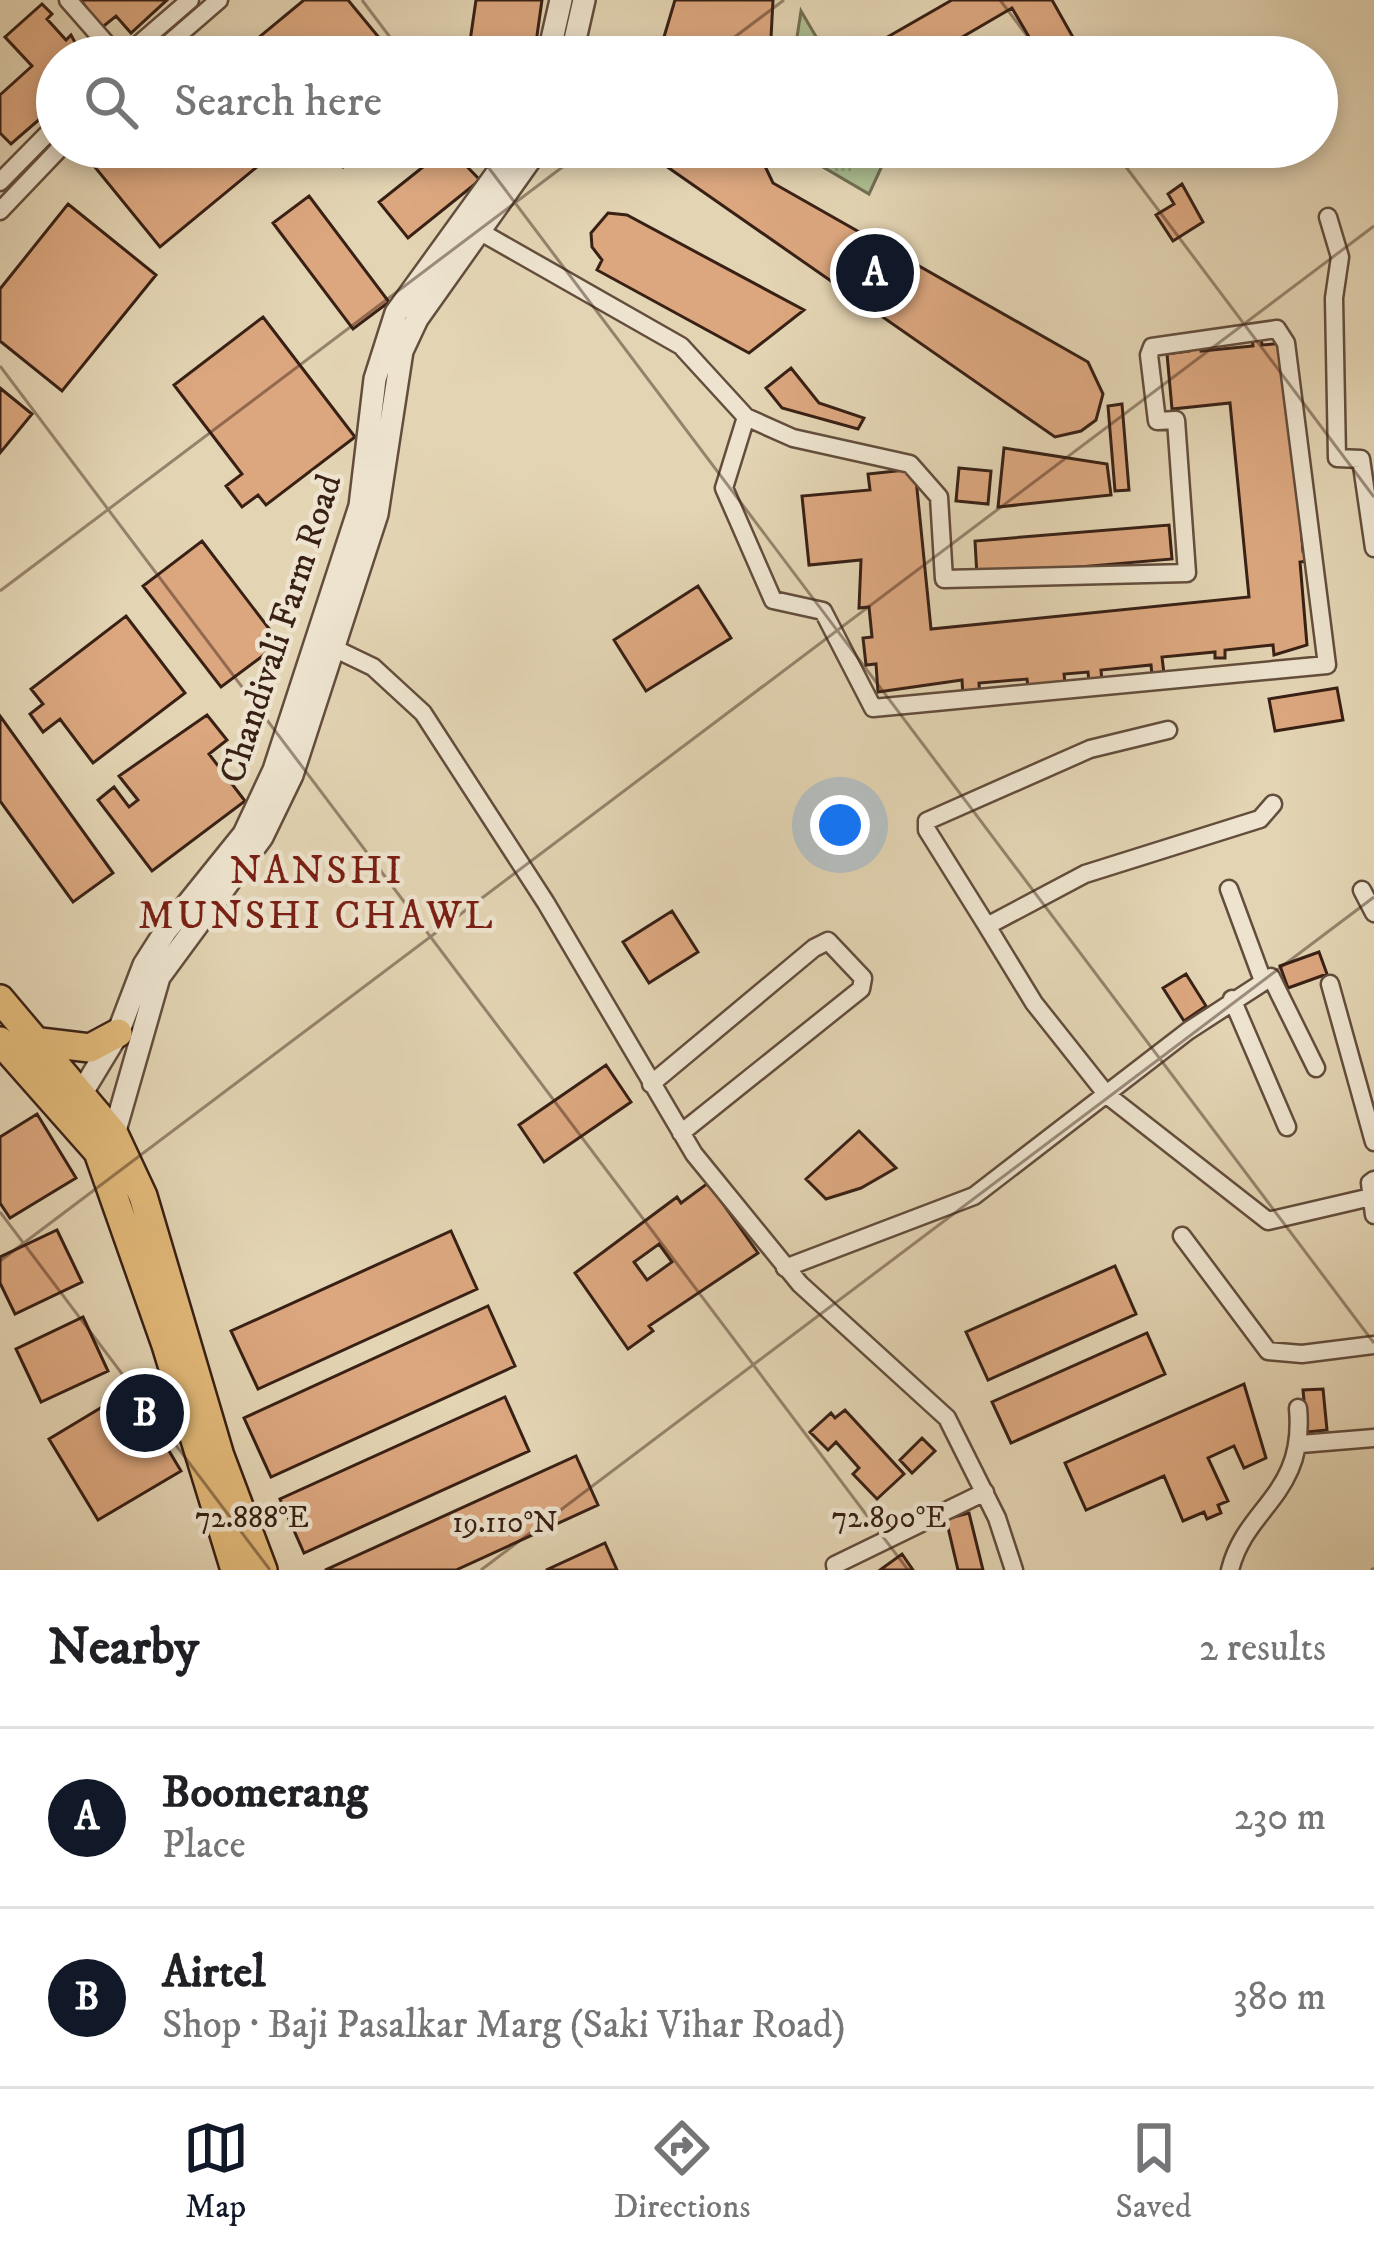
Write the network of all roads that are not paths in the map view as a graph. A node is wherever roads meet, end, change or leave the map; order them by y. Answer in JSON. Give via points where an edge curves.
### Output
{"nodes":[{"id":1,"x":68,"y":0,"type":"edge"},
{"id":2,"x":190,"y":0,"type":"edge"},
{"id":3,"x":219,"y":0,"type":"edge"},
{"id":4,"x":560,"y":0,"type":"edge"},
{"id":5,"x":584,"y":0,"type":"edge"},
{"id":6,"x":101,"y":36,"type":"edge"},
{"id":7,"x":146,"y":36,"type":"edge"},
{"id":8,"x":177,"y":36,"type":"edge"},
{"id":9,"x":552,"y":36,"type":"edge"},
{"id":10,"x":576,"y":36,"type":"edge"},
{"id":11,"x":36,"y":147,"type":"edge"},
{"id":12,"x":39,"y":168,"type":"edge"},
{"id":13,"x":504,"y":168,"type":"edge"},
{"id":14,"x":521,"y":168,"type":"edge"},
{"id":15,"x":0,"y":182,"type":"edge"},
{"id":16,"x":3,"y":202,"type":"edge"},
{"id":17,"x":1328,"y":217,"type":"dead end"},
{"id":18,"x":472,"y":226,"type":"junction"},
{"id":19,"x":746,"y":417,"type":"junction"},
{"id":20,"x":1374,"y":548,"type":"edge"},
{"id":21,"x":327,"y":645,"type":"junction"},
{"id":22,"x":1168,"y":730,"type":"dead end"},
{"id":23,"x":1274,"y":804,"type":"dead end"},
{"id":24,"x":229,"y":866,"type":"junction"},
{"id":25,"x":1229,"y":890,"type":"dead end"},
{"id":26,"x":1362,"y":890,"type":"dead end"},
{"id":27,"x":1374,"y":914,"type":"edge"},
{"id":28,"x":986,"y":926,"type":"junction"},
{"id":29,"x":1263,"y":981,"type":"junction"},
{"id":30,"x":1330,"y":984,"type":"dead end"},
{"id":31,"x":0,"y":999,"type":"edge"},
{"id":32,"x":1232,"y":999,"type":"junction"},
{"id":33,"x":118,"y":1033,"type":"junction"},
{"id":34,"x":0,"y":1040,"type":"edge"},
{"id":35,"x":40,"y":1042,"type":"junction"},
{"id":36,"x":1316,"y":1068,"type":"dead end"},
{"id":37,"x":650,"y":1084,"type":"junction"},
{"id":38,"x":1107,"y":1095,"type":"junction"},
{"id":39,"x":74,"y":1105,"type":"junction"},
{"id":40,"x":1287,"y":1127,"type":"dead end"},
{"id":41,"x":681,"y":1133,"type":"junction"},
{"id":42,"x":1374,"y":1142,"type":"edge"},
{"id":43,"x":106,"y":1143,"type":"junction"},
{"id":44,"x":1373,"y":1198,"type":"edge"},
{"id":45,"x":1182,"y":1236,"type":"dead end"},
{"id":46,"x":785,"y":1268,"type":"junction"},
{"id":47,"x":1374,"y":1345,"type":"edge"},
{"id":48,"x":1298,"y":1408,"type":"dead end"},
{"id":49,"x":1374,"y":1438,"type":"edge"},
{"id":50,"x":1301,"y":1444,"type":"junction"},
{"id":51,"x":985,"y":1492,"type":"junction"},
{"id":52,"x":235,"y":1570,"type":"edge"},
{"id":53,"x":263,"y":1570,"type":"edge"},
{"id":54,"x":836,"y":1570,"type":"edge"},
{"id":55,"x":1014,"y":1570,"type":"edge"},
{"id":56,"x":1230,"y":1570,"type":"edge"}],
"edges":[{"from":1,"to":6,"type":"street"},
{"from":2,"to":7,"type":"street"},
{"from":3,"to":8,"type":"street"},
{"from":4,"to":9,"type":"street"},
{"from":5,"to":10,"type":"street"},
{"from":11,"to":15,"type":"street"},
{"from":12,"to":16,"type":"street"},
{"from":13,"to":18,"type":"street"},
{"from":14,"to":18,"type":"street"},
{"from":17,"to":20,"type":"street","via":[[1340,257],[1337,458],[1361,459]]},
{"from":18,"to":19,"type":"street","via":[[681,346]]},
{"from":18,"to":21,"type":"street","via":[[410,311],[377,514]]},
{"from":19,"to":19,"type":"street","via":[[724,488],[732,507],[773,600],[823,611],[873,708],[1327,664],[1286,343],[1277,329],[1152,347],[1149,355],[1157,421],[1176,420],[1187,573],[944,579],[938,497],[910,464],[793,438]]},
{"from":21,"to":24,"type":"street","via":[[292,775],[262,836]]},
{"from":21,"to":37,"type":"street","via":[[402,688],[423,713]]},
{"from":22,"to":28,"type":"street","via":[[1090,749],[927,820]]},
{"from":23,"to":28,"type":"street","via":[[1260,819],[1084,874]]},
{"from":24,"to":33,"type":"street","via":[[144,965]]},
{"from":24,"to":43,"type":"street","via":[[159,977]]},
{"from":25,"to":29,"type":"street"},
{"from":26,"to":27,"type":"street"},
{"from":28,"to":38,"type":"street"},
{"from":29,"to":32,"type":"street"},
{"from":29,"to":36,"type":"street","via":[[1271,977],[1282,993]]},
{"from":30,"to":42,"type":"street"},
{"from":31,"to":35,"type":"main road"},
{"from":32,"to":38,"type":"street"},
{"from":32,"to":40,"type":"street"},
{"from":33,"to":35,"type":"main road","via":[[90,1048]]},
{"from":33,"to":39,"type":"street"},
{"from":34,"to":39,"type":"main road"},
{"from":35,"to":39,"type":"main road"},
{"from":37,"to":41,"type":"street"},
{"from":37,"to":41,"type":"street","via":[[828,941],[863,978],[862,989]]},
{"from":38,"to":44,"type":"street","via":[[1268,1221]]},
{"from":38,"to":46,"type":"street","via":[[974,1196]]},
{"from":39,"to":43,"type":"main road"},
{"from":41,"to":46,"type":"street"},
{"from":43,"to":52,"type":"main road"},
{"from":43,"to":53,"type":"main road","via":[[142,1196]]},
{"from":45,"to":47,"type":"street","via":[[1268,1351]]},
{"from":46,"to":51,"type":"street","via":[[947,1418]]},
{"from":48,"to":50,"type":"street"},
{"from":49,"to":50,"type":"street"},
{"from":50,"to":56,"type":"street"},
{"from":51,"to":54,"type":"street"},
{"from":51,"to":55,"type":"street"}]}
